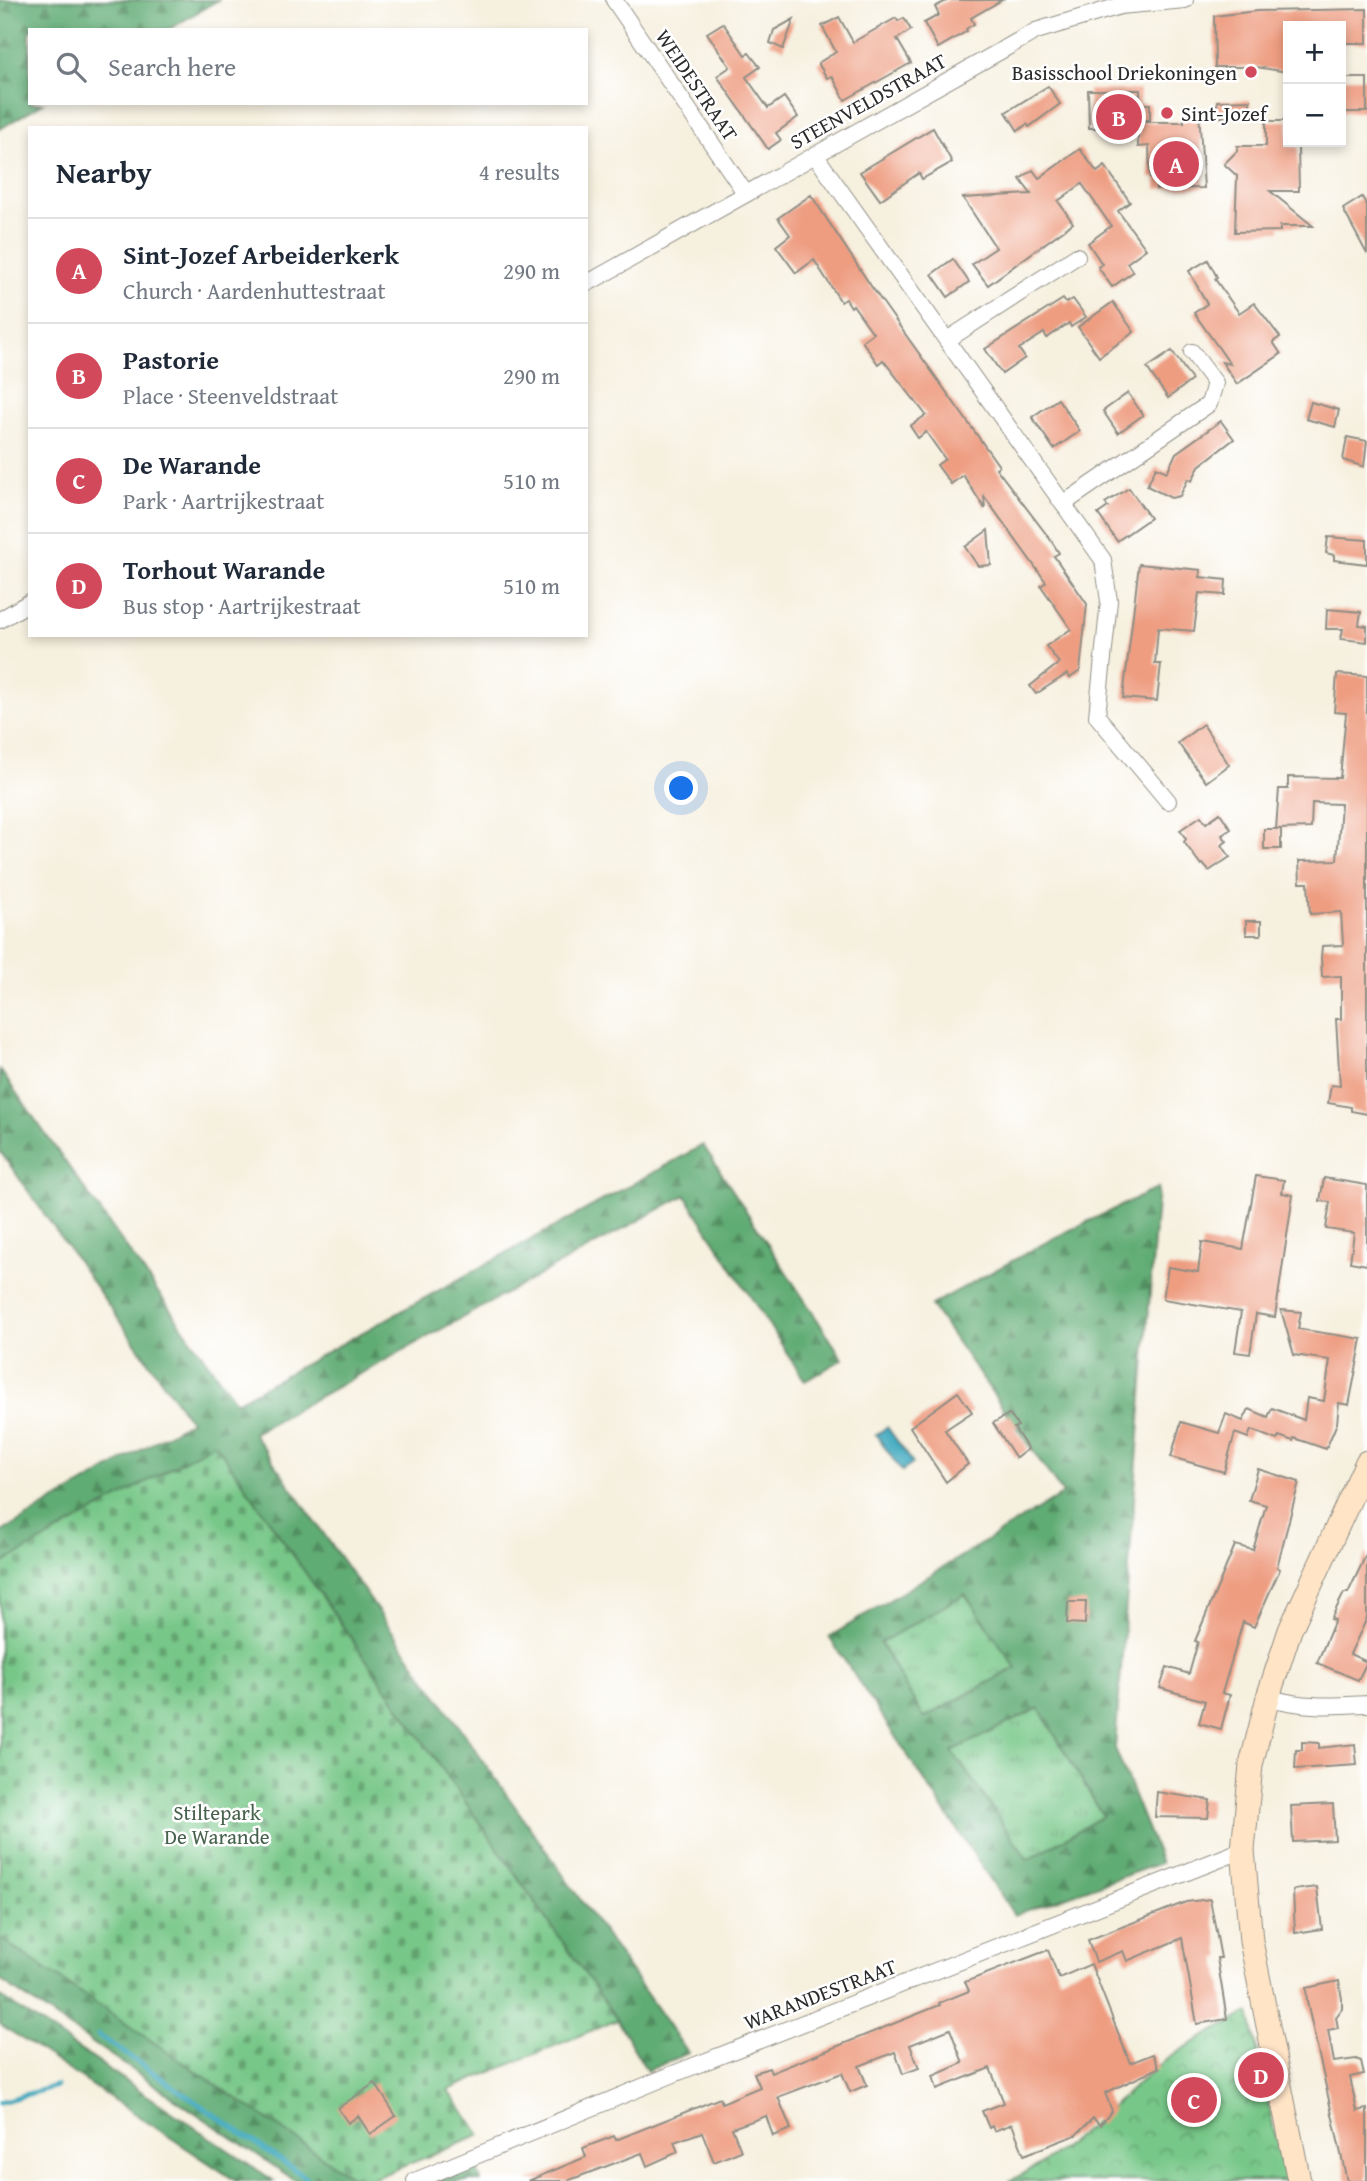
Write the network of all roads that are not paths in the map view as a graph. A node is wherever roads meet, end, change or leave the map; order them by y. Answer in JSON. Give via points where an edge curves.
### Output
{"nodes":[{"id":1,"x":614,"y":0,"type":"edge"},
{"id":2,"x":1185,"y":0,"type":"edge"},
{"id":3,"x":815,"y":155,"type":"junction"},
{"id":4,"x":746,"y":194,"type":"junction"},
{"id":5,"x":1077,"y":256,"type":"dead end"},
{"id":6,"x":588,"y":283,"type":"edge"},
{"id":7,"x":947,"y":340,"type":"junction"},
{"id":8,"x":1192,"y":352,"type":"dead end"},
{"id":9,"x":1063,"y":504,"type":"junction"},
{"id":10,"x":28,"y":603,"type":"edge"},
{"id":11,"x":0,"y":620,"type":"edge"},
{"id":12,"x":1168,"y":801,"type":"dead end"},
{"id":13,"x":1367,"y":1462,"type":"edge"},
{"id":14,"x":1268,"y":1697,"type":"junction"},
{"id":15,"x":1367,"y":1704,"type":"edge"},
{"id":16,"x":1243,"y":1850,"type":"junction"},
{"id":17,"x":415,"y":2181,"type":"edge"},
{"id":18,"x":1299,"y":2181,"type":"edge"}],
"edges":[{"from":1,"to":4,"type":"street","name":"WEIDESTRAAT"},
{"from":2,"to":3,"type":"street","name":"STEENVELDSTRAAT","via":[[1120,6],[1036,31]]},
{"from":3,"to":4,"type":"street","name":"STEENVELDSTRAAT"},
{"from":3,"to":7,"type":"street"},
{"from":4,"to":6,"type":"street","name":"STEENVELDSTRAAT"},
{"from":5,"to":7,"type":"street"},
{"from":7,"to":9,"type":"street"},
{"from":8,"to":9,"type":"street","via":[[1215,383],[1209,404]]},
{"from":9,"to":12,"type":"street","via":[[1103,560],[1109,601],[1097,716]]},
{"from":10,"to":11,"type":"street"},
{"from":13,"to":14,"type":"street","via":[[1290,1630]]},
{"from":14,"to":15,"type":"street","via":[[1322,1707]]},
{"from":14,"to":16,"type":"street","via":[[1251,1765]]},
{"from":16,"to":17,"type":"street","name":"WARANDESTRAAT"},
{"from":16,"to":18,"type":"street","via":[[1251,1941]]}]}
